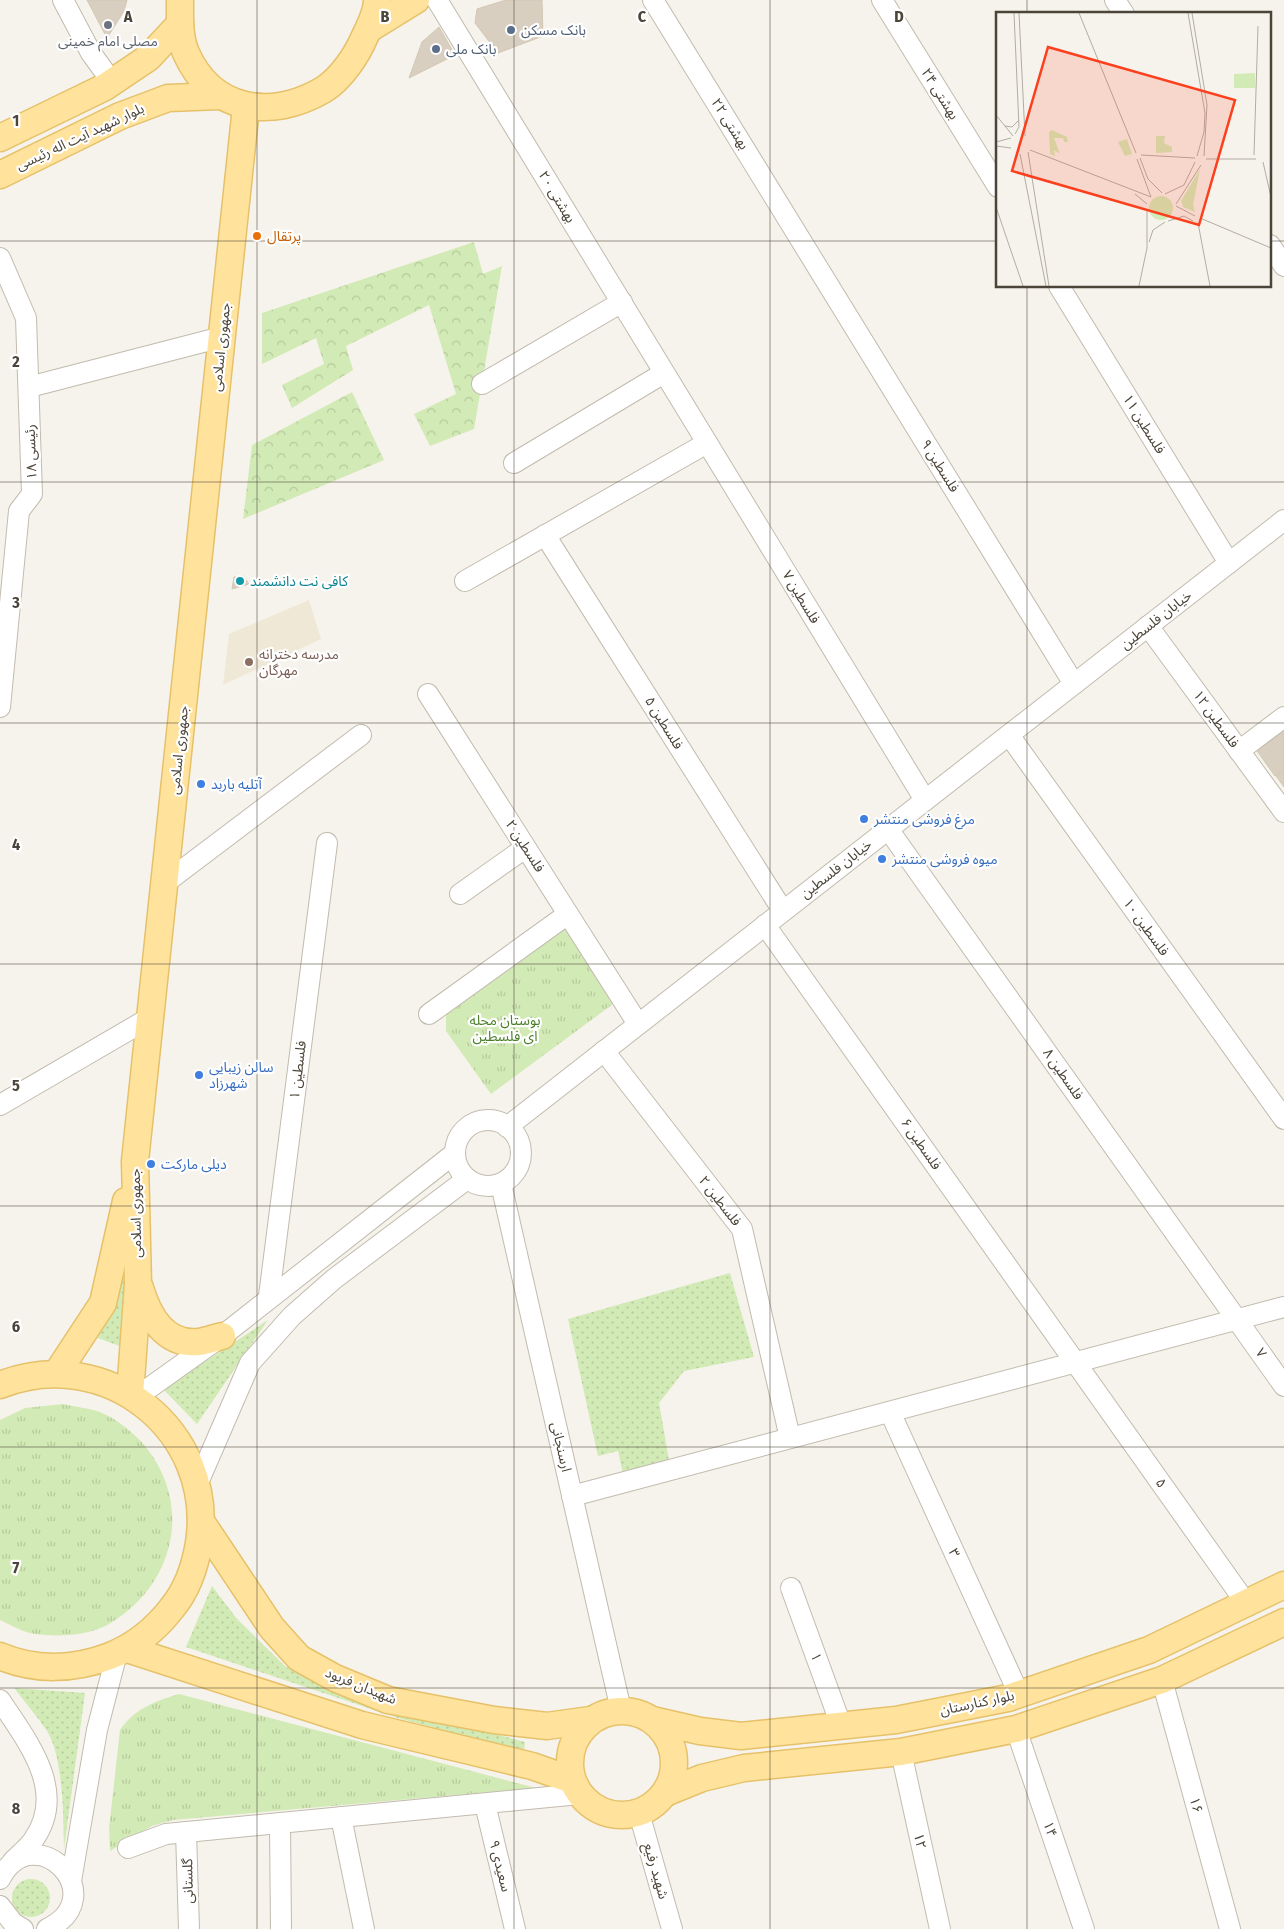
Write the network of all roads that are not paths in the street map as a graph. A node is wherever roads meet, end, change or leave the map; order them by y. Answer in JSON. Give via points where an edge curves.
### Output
{"nodes":[{"id":1,"x":63,"y":0,"type":"edge"},
{"id":2,"x":377,"y":0,"type":"edge"},
{"id":3,"x":416,"y":0,"type":"edge"},
{"id":4,"x":437,"y":0,"type":"edge"},
{"id":5,"x":653,"y":0,"type":"edge"},
{"id":6,"x":882,"y":0,"type":"edge"},
{"id":7,"x":1115,"y":0,"type":"edge"},
{"id":8,"x":180,"y":12,"type":"edge"},
{"id":9,"x":1123,"y":12,"type":"edge"},
{"id":10,"x":368,"y":29,"type":"junction"},
{"id":11,"x":112,"y":82,"type":"junction"},
{"id":12,"x":220,"y":96,"type":"junction"},
{"id":13,"x":246,"y":107,"type":"junction"},
{"id":14,"x":0,"y":138,"type":"edge"},
{"id":15,"x":0,"y":175,"type":"edge"},
{"id":16,"x":996,"y":185,"type":"edge"},
{"id":17,"x":1272,"y":248,"type":"edge"},
{"id":18,"x":806,"y":249,"type":"joint"},
{"id":19,"x":0,"y":258,"type":"edge"},
{"id":20,"x":1284,"y":266,"type":"edge"},
{"id":21,"x":1060,"y":288,"type":"edge"},
{"id":22,"x":622,"y":302,"type":"junction"},
{"id":23,"x":222,"y":337,"type":"junction"},
{"id":24,"x":664,"y":373,"type":"junction"},
{"id":25,"x":482,"y":384,"type":"dead end"},
{"id":26,"x":29,"y":387,"type":"junction"},
{"id":27,"x":677,"y":394,"type":"joint"},
{"id":28,"x":707,"y":443,"type":"junction"},
{"id":29,"x":514,"y":463,"type":"dead end"},
{"id":30,"x":1284,"y":520,"type":"edge"},
{"id":31,"x":545,"y":535,"type":"junction"},
{"id":32,"x":1229,"y":562,"type":"junction"},
{"id":33,"x":465,"y":581,"type":"dead end"},
{"id":34,"x":1148,"y":626,"type":"junction"},
{"id":35,"x":1074,"y":684,"type":"junction"},
{"id":36,"x":428,"y":694,"type":"dead end"},
{"id":37,"x":0,"y":707,"type":"edge"},
{"id":38,"x":1284,"y":717,"type":"edge"},
{"id":39,"x":361,"y":735,"type":"dead end"},
{"id":40,"x":1009,"y":735,"type":"junction"},
{"id":41,"x":1239,"y":751,"type":"junction"},
{"id":42,"x":925,"y":800,"type":"junction"},
{"id":43,"x":1284,"y":812,"type":"edge"},
{"id":44,"x":888,"y":829,"type":"junction"},
{"id":45,"x":327,"y":844,"type":"dead end"},
{"id":46,"x":525,"y":848,"type":"junction"},
{"id":47,"x":165,"y":883,"type":"junction"},
{"id":48,"x":460,"y":894,"type":"dead end"},
{"id":49,"x":783,"y":911,"type":"junction"},
{"id":50,"x":568,"y":914,"type":"junction"},
{"id":51,"x":765,"y":925,"type":"junction"},
{"id":52,"x":428,"y":1014,"type":"dead end"},
{"id":53,"x":151,"y":1018,"type":"junction"},
{"id":54,"x":638,"y":1024,"type":"junction"},
{"id":55,"x":604,"y":1051,"type":"junction"},
{"id":56,"x":0,"y":1105,"type":"edge"},
{"id":57,"x":1284,"y":1119,"type":"edge"},
{"id":58,"x":507,"y":1127,"type":"junction"},
{"id":59,"x":455,"y":1153,"type":"junction"},
{"id":60,"x":135,"y":1161,"type":"junction"},
{"id":61,"x":468,"y":1180,"type":"junction"},
{"id":62,"x":500,"y":1184,"type":"junction"},
{"id":63,"x":138,"y":1284,"type":"junction"},
{"id":64,"x":269,"y":1296,"type":"junction"},
{"id":65,"x":1284,"y":1307,"type":"edge"},
{"id":66,"x":1237,"y":1320,"type":"junction"},
{"id":67,"x":222,"y":1336,"type":"junction"},
{"id":68,"x":1077,"y":1362,"type":"junction"},
{"id":69,"x":57,"y":1373,"type":"junction"},
{"id":70,"x":0,"y":1385,"type":"edge"},
{"id":71,"x":1284,"y":1386,"type":"edge"},
{"id":72,"x":133,"y":1396,"type":"junction"},
{"id":73,"x":890,"y":1412,"type":"junction"},
{"id":74,"x":790,"y":1438,"type":"junction"},
{"id":75,"x":197,"y":1485,"type":"junction"},
{"id":76,"x":572,"y":1496,"type":"junction"},
{"id":77,"x":202,"y":1523,"type":"junction"},
{"id":78,"x":1284,"y":1585,"type":"edge"},
{"id":79,"x":791,"y":1588,"type":"dead end"},
{"id":80,"x":1246,"y":1603,"type":"junction"},
{"id":81,"x":1284,"y":1622,"type":"edge"},
{"id":82,"x":122,"y":1651,"type":"junction"},
{"id":83,"x":0,"y":1656,"type":"edge"},
{"id":84,"x":1162,"y":1680,"type":"junction"},
{"id":85,"x":1019,"y":1694,"type":"junction"},
{"id":86,"x":0,"y":1700,"type":"edge"},
{"id":87,"x":621,"y":1710,"type":"junction"},
{"id":88,"x":590,"y":1720,"type":"junction"},
{"id":89,"x":652,"y":1720,"type":"junction"},
{"id":90,"x":841,"y":1726,"type":"junction"},
{"id":91,"x":1016,"y":1729,"type":"junction"},
{"id":92,"x":901,"y":1752,"type":"junction"},
{"id":93,"x":576,"y":1787,"type":"junction"},
{"id":94,"x":665,"y":1793,"type":"junction"},
{"id":95,"x":485,"y":1804,"type":"junction"},
{"id":96,"x":639,"y":1813,"type":"junction"},
{"id":97,"x":341,"y":1817,"type":"junction"},
{"id":98,"x":280,"y":1823,"type":"junction"},
{"id":99,"x":186,"y":1832,"type":"junction"},
{"id":100,"x":128,"y":1848,"type":"dead end"},
{"id":101,"x":13,"y":1861,"type":"junction"},
{"id":102,"x":0,"y":1879,"type":"edge"},
{"id":103,"x":71,"y":1881,"type":"junction"},
{"id":104,"x":64,"y":1922,"type":"edge"},
{"id":105,"x":47,"y":1929,"type":"edge"},
{"id":106,"x":189,"y":1929,"type":"edge"},
{"id":107,"x":281,"y":1929,"type":"edge"},
{"id":108,"x":364,"y":1929,"type":"edge"},
{"id":109,"x":515,"y":1929,"type":"edge"},
{"id":110,"x":672,"y":1929,"type":"edge"},
{"id":111,"x":940,"y":1929,"type":"edge"},
{"id":112,"x":1084,"y":1929,"type":"edge"},
{"id":113,"x":1230,"y":1929,"type":"edge"}],
"edges":[{"from":1,"to":11,"type":"street","via":[[91,53]]},
{"from":2,"to":10,"type":"main road"},
{"from":3,"to":10,"type":"main road"},
{"from":4,"to":22,"type":"street","name":"بهشتی ۲۰"},
{"from":5,"to":18,"type":"street","name":"بهشتی ۲۲"},
{"from":6,"to":16,"type":"street","name":"بهشتی ۲۴"},
{"from":7,"to":9,"type":"street"},
{"from":8,"to":11,"type":"main road","via":[[148,58]]},
{"from":8,"to":12,"type":"main road","via":[[185,51],[198,76]]},
{"from":10,"to":13,"type":"main road","via":[[358,52],[325,89],[275,108]]},
{"from":11,"to":14,"type":"main road"},
{"from":12,"to":13,"type":"main road"},
{"from":12,"to":15,"type":"main road","name":"بلوار شهید آیت اله رئیسی","via":[[168,98],[120,116]]},
{"from":13,"to":23,"type":"main road","name":"جمهوری اسلامی"},
{"from":17,"to":20,"type":"street"},
{"from":18,"to":35,"type":"street","name":"فلسطین ۹"},
{"from":19,"to":26,"type":"street","name":"رئیسی ۱۸","via":[[26,318]]},
{"from":21,"to":32,"type":"street","name":"فلسطین ۱۱"},
{"from":22,"to":24,"type":"street","name":"بهشتی ۲۰"},
{"from":22,"to":25,"type":"street"},
{"from":23,"to":26,"type":"street"},
{"from":23,"to":47,"type":"main road","name":"جمهوری اسلامی"},
{"from":24,"to":27,"type":"street","name":"بهشتی ۲۰"},
{"from":24,"to":29,"type":"street"},
{"from":26,"to":37,"type":"street","name":"رئیسی ۱۸","via":[[32,494],[19,511]]},
{"from":27,"to":28,"type":"street","name":"فلسطین ۷"},
{"from":28,"to":31,"type":"street"},
{"from":28,"to":42,"type":"street","name":"فلسطین ۷"},
{"from":30,"to":32,"type":"street","name":"خیابان فلسطین"},
{"from":31,"to":33,"type":"street"},
{"from":31,"to":49,"type":"street","name":"فلسطین ۵"},
{"from":32,"to":34,"type":"street","name":"خیابان فلسطین"},
{"from":34,"to":35,"type":"street","name":"خیابان فلسطین"},
{"from":34,"to":41,"type":"street","name":"فلسطین ۱۲"},
{"from":35,"to":40,"type":"street","name":"خیابان فلسطین"},
{"from":36,"to":46,"type":"street","name":"فلسطین ۲"},
{"from":38,"to":41,"type":"street"},
{"from":39,"to":47,"type":"street"},
{"from":40,"to":42,"type":"street","name":"خیابان فلسطین"},
{"from":40,"to":57,"type":"street","name":"فلسطین ۱۰"},
{"from":41,"to":43,"type":"street","name":"فلسطین ۱۲"},
{"from":42,"to":44,"type":"street","name":"خیابان فلسطین"},
{"from":44,"to":49,"type":"street","name":"خیابان فلسطین"},
{"from":44,"to":66,"type":"street","name":"فلسطین ۸"},
{"from":45,"to":64,"type":"street","name":"فلسطین ۱"},
{"from":46,"to":48,"type":"street"},
{"from":46,"to":50,"type":"street","name":"فلسطین ۲"},
{"from":47,"to":53,"type":"main road","name":"جمهوری اسلامی"},
{"from":49,"to":51,"type":"street","name":"خیابان فلسطین"},
{"from":50,"to":52,"type":"street"},
{"from":50,"to":54,"type":"street","name":"فلسطین ۲"},
{"from":51,"to":54,"type":"street","name":"خیابان فلسطین"},
{"from":51,"to":68,"type":"street","name":"فلسطین ۶"},
{"from":53,"to":56,"type":"street"},
{"from":53,"to":60,"type":"main road","name":"جمهوری اسلامی"},
{"from":54,"to":55,"type":"street","name":"خیابان فلسطین"},
{"from":55,"to":58,"type":"street","name":"خیابان فلسطین"},
{"from":55,"to":74,"type":"street","name":"فلسطین ۲","via":[[742,1229]]},
{"from":58,"to":59,"type":"street","via":[[494,1121],[480,1121],[462,1133]]},
{"from":58,"to":62,"type":"street","via":[[521,1150],[519,1164],[512,1176]]},
{"from":59,"to":61,"type":"street","via":[[461,1172]]},
{"from":59,"to":64,"type":"street"},
{"from":60,"to":63,"type":"main road","name":"جمهوری اسلامی"},
{"from":60,"to":69,"type":"main road","via":[[102,1304]]},
{"from":61,"to":62,"type":"street","via":[[478,1185]]},
{"from":61,"to":75,"type":"street","via":[[334,1279],[292,1316],[250,1364]]},
{"from":62,"to":76,"type":"street","name":"ارسنجانی"},
{"from":63,"to":67,"type":"main road","via":[[150,1317],[170,1337],[198,1342]]},
{"from":63,"to":72,"type":"main road","name":"جمهوری اسلامی"},
{"from":64,"to":67,"type":"street"},
{"from":65,"to":66,"type":"street"},
{"from":66,"to":68,"type":"street"},
{"from":66,"to":71,"type":"street","name":"۷"},
{"from":67,"to":72,"type":"street"},
{"from":68,"to":73,"type":"street"},
{"from":68,"to":80,"type":"street","name":"۵"},
{"from":69,"to":70,"type":"main road","via":[[19,1378]]},
{"from":69,"to":72,"type":"main road","via":[[95,1379]]},
{"from":72,"to":75,"type":"main road","via":[[160,1418],[183,1449]]},
{"from":73,"to":74,"type":"street"},
{"from":73,"to":85,"type":"street","name":"۳"},
{"from":74,"to":76,"type":"street"},
{"from":75,"to":77,"type":"main road"},
{"from":76,"to":87,"type":"street","name":"ارسنجانی"},
{"from":77,"to":82,"type":"main road","via":[[196,1561],[181,1596],[157,1626]]},
{"from":77,"to":88,"type":"main road","name":"شهيدان فربود","via":[[272,1628],[299,1658],[335,1678],[388,1700],[494,1720],[548,1726]]},
{"from":78,"to":80,"type":"main road","name":"بلوار کنارستان"},
{"from":79,"to":90,"type":"street","name":"۱"},
{"from":80,"to":85,"type":"main road","name":"بلوار کنارستان","via":[[1149,1650]]},
{"from":81,"to":84,"type":"main road"},
{"from":82,"to":83,"type":"main road","via":[[91,1664],[53,1668],[15,1662]]},
{"from":82,"to":93,"type":"main road","via":[[362,1725],[532,1766]]},
{"from":82,"to":103,"type":"street","via":[[97,1730]]},
{"from":84,"to":91,"type":"main road"},
{"from":84,"to":113,"type":"street","name":"۱۶"},
{"from":85,"to":90,"type":"main road","name":"بلوار کنارستان","via":[[896,1720]]},
{"from":86,"to":101,"type":"street","via":[[41,1765],[47,1790],[45,1816],[35,1839]]},
{"from":87,"to":88,"type":"main road"},
{"from":87,"to":89,"type":"main road","via":[[637,1712]]},
{"from":88,"to":93,"type":"main road","via":[[572,1747],[569,1764]]},
{"from":89,"to":90,"type":"main road","name":"بلوار کنارستان","via":[[741,1736]]},
{"from":89,"to":94,"type":"main road","via":[[668,1738],[674,1762],[672,1778]]},
{"from":91,"to":92,"type":"main road"},
{"from":91,"to":112,"type":"street","name":"۱۴"},
{"from":92,"to":94,"type":"main road","via":[[744,1768],[702,1778]]},
{"from":92,"to":111,"type":"street","name":"۱۲"},
{"from":93,"to":95,"type":"street"},
{"from":93,"to":96,"type":"main road","via":[[592,1806],[606,1813]]},
{"from":94,"to":96,"type":"main road","via":[[654,1805]]},
{"from":95,"to":97,"type":"street"},
{"from":95,"to":109,"type":"street","name":"سعیدی ۹"},
{"from":96,"to":110,"type":"street","name":"شهید رفیع"},
{"from":97,"to":98,"type":"street"},
{"from":97,"to":108,"type":"street"},
{"from":98,"to":99,"type":"street"},
{"from":98,"to":107,"type":"street"},
{"from":99,"to":100,"type":"street","via":[[166,1834]]},
{"from":99,"to":106,"type":"street","name":"گلستانی"},
{"from":101,"to":102,"type":"street"},
{"from":101,"to":103,"type":"street","via":[[35,1854],[47,1857],[62,1866]]},
{"from":103,"to":104,"type":"street","via":[[71,1905]]},
{"from":104,"to":105,"type":"street"}]}
